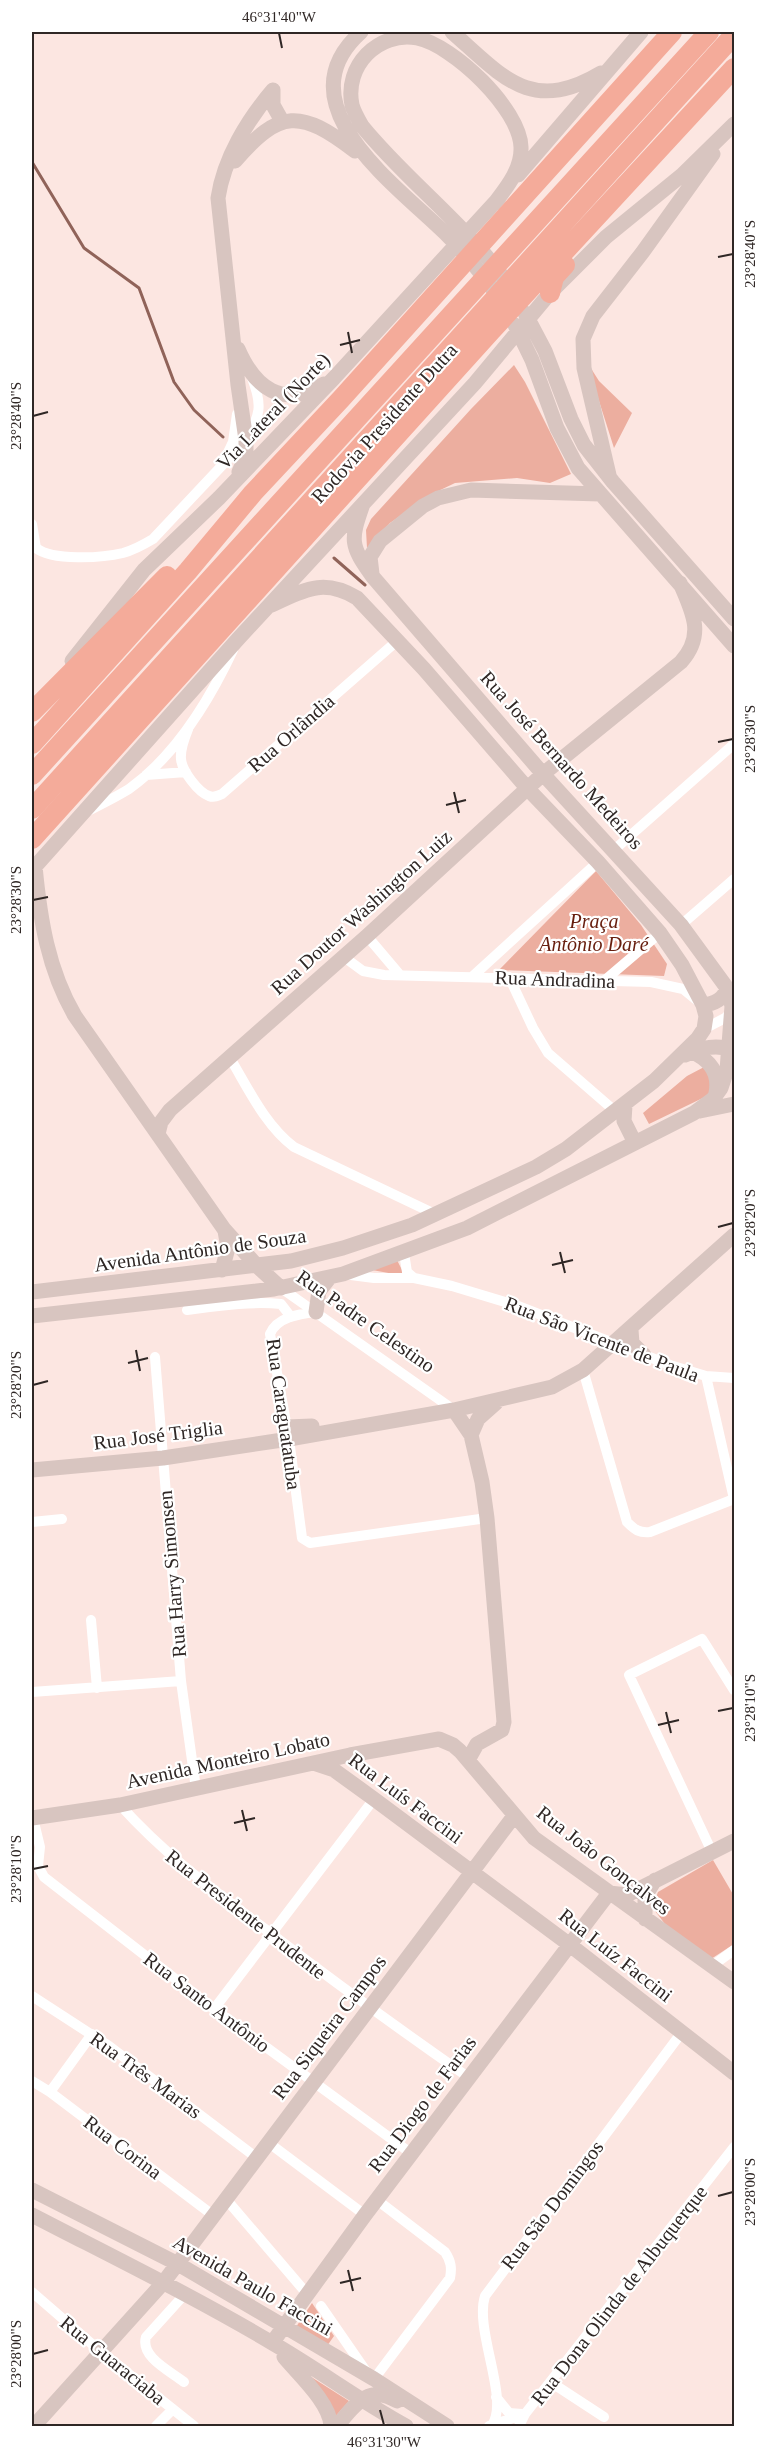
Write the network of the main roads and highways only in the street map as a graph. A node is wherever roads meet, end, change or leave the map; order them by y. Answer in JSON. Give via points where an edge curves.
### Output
{"nodes":[{"id":1,"x":361,"y":32,"type":"edge"},
{"id":2,"x":452,"y":32,"type":"edge"},
{"id":3,"x":641,"y":32,"type":"edge"},
{"id":4,"x":672,"y":32,"type":"edge"},
{"id":5,"x":694,"y":32,"type":"edge"},
{"id":6,"x":710,"y":32,"type":"edge"},
{"id":7,"x":735,"y":35,"type":"edge"},
{"id":8,"x":735,"y":68,"type":"edge"},
{"id":9,"x":609,"y":69,"type":"junction"},
{"id":10,"x":652,"y":94,"type":"junction"},
{"id":11,"x":282,"y":122,"type":"junction"},
{"id":12,"x":730,"y":128,"type":"edge"},
{"id":13,"x":645,"y":166,"type":"junction"},
{"id":14,"x":376,"y":167,"type":"junction"},
{"id":15,"x":225,"y":172,"type":"junction"},
{"id":16,"x":494,"y":204,"type":"junction"},
{"id":17,"x":550,"y":293,"type":"junction"},
{"id":18,"x":459,"y":309,"type":"junction"},
{"id":19,"x":232,"y":331,"type":"junction"},
{"id":20,"x":538,"y":356,"type":"junction"},
{"id":21,"x":334,"y":378,"type":"junction"},
{"id":22,"x":609,"y":478,"type":"junction"},
{"id":23,"x":253,"y":493,"type":"junction"},
{"id":24,"x":600,"y":494,"type":"junction"},
{"id":25,"x":219,"y":498,"type":"junction"},
{"id":26,"x":363,"y":504,"type":"junction"},
{"id":27,"x":188,"y":571,"type":"junction"},
{"id":28,"x":373,"y":577,"type":"junction"},
{"id":29,"x":680,"y":583,"type":"junction"},
{"id":30,"x":269,"y":606,"type":"junction"},
{"id":31,"x":734,"y":616,"type":"edge"},
{"id":32,"x":735,"y":646,"type":"edge"},
{"id":33,"x":439,"y":653,"type":"junction"},
{"id":34,"x":423,"y":669,"type":"junction"},
{"id":35,"x":32,"y":712,"type":"edge"},
{"id":36,"x":32,"y":744,"type":"edge"},
{"id":37,"x":543,"y":774,"type":"junction"},
{"id":38,"x":32,"y":776,"type":"edge"},
{"id":39,"x":527,"y":788,"type":"junction"},
{"id":40,"x":32,"y":809,"type":"edge"},
{"id":41,"x":32,"y":839,"type":"edge"},
{"id":42,"x":33,"y":868,"type":"edge"},
{"id":43,"x":731,"y":989,"type":"edge"},
{"id":44,"x":703,"y":1005,"type":"junction"},
{"id":45,"x":733,"y":1011,"type":"edge"},
{"id":46,"x":732,"y":1050,"type":"edge"},
{"id":47,"x":686,"y":1055,"type":"junction"},
{"id":48,"x":716,"y":1096,"type":"junction"},
{"id":49,"x":735,"y":1104,"type":"edge"},
{"id":50,"x":621,"y":1108,"type":"junction"},
{"id":51,"x":170,"y":1110,"type":"junction"},
{"id":52,"x":143,"y":1112,"type":"junction"},
{"id":53,"x":694,"y":1113,"type":"junction"},
{"id":54,"x":158,"y":1134,"type":"junction"},
{"id":55,"x":635,"y":1143,"type":"junction"},
{"id":56,"x":224,"y":1229,"type":"junction"},
{"id":57,"x":735,"y":1235,"type":"edge"},
{"id":58,"x":258,"y":1267,"type":"junction"},
{"id":59,"x":222,"y":1270,"type":"junction"},
{"id":60,"x":336,"y":1276,"type":"junction"},
{"id":61,"x":280,"y":1288,"type":"junction"},
{"id":62,"x":32,"y":1292,"type":"edge"},
{"id":63,"x":316,"y":1312,"type":"road end"},
{"id":64,"x":32,"y":1316,"type":"edge"},
{"id":65,"x":631,"y":1330,"type":"junction"},
{"id":66,"x":644,"y":1355,"type":"road end"},
{"id":67,"x":498,"y":1401,"type":"junction"},
{"id":68,"x":454,"y":1410,"type":"junction"},
{"id":69,"x":471,"y":1435,"type":"junction"},
{"id":70,"x":32,"y":1470,"type":"edge"},
{"id":71,"x":432,"y":1740,"type":"joint"},
{"id":72,"x":468,"y":1760,"type":"junction"},
{"id":73,"x":313,"y":1763,"type":"junction"},
{"id":74,"x":32,"y":1816,"type":"edge"},
{"id":75,"x":514,"y":1816,"type":"junction"},
{"id":76,"x":735,"y":1841,"type":"edge"},
{"id":77,"x":471,"y":1872,"type":"junction"},
{"id":78,"x":655,"y":1880,"type":"junction"},
{"id":79,"x":609,"y":1893,"type":"junction"},
{"id":80,"x":645,"y":1919,"type":"junction"},
{"id":81,"x":570,"y":1945,"type":"junction"},
{"id":82,"x":735,"y":1982,"type":"edge"},
{"id":83,"x":735,"y":2073,"type":"edge"},
{"id":84,"x":32,"y":2190,"type":"edge"},
{"id":85,"x":32,"y":2215,"type":"edge"},
{"id":86,"x":178,"y":2264,"type":"junction"},
{"id":87,"x":163,"y":2283,"type":"junction"},
{"id":88,"x":284,"y":2326,"type":"junction"},
{"id":89,"x":272,"y":2343,"type":"junction"},
{"id":90,"x":360,"y":2401,"type":"junction"},
{"id":91,"x":34,"y":2427,"type":"edge"},
{"id":92,"x":332,"y":2427,"type":"edge"},
{"id":93,"x":337,"y":2427,"type":"edge"},
{"id":94,"x":406,"y":2427,"type":"edge"},
{"id":95,"x":437,"y":2427,"type":"edge"},
{"id":96,"x":447,"y":2427,"type":"edge"}],
"edges":[{"from":1,"to":14,"type":"main road","via":[[337,61],[333,98],[349,134]]},
{"from":2,"to":9,"type":"main road","via":[[506,80],[526,88],[563,89]]},
{"from":3,"to":9,"type":"main road","name":"Via Lateral (Norte)"},
{"from":4,"to":23,"type":"highway"},
{"from":5,"to":10,"type":"highway","via":[[675,53]]},
{"from":6,"to":10,"type":"highway","name":"Rodovia Presidente Dutra"},
{"from":7,"to":40,"type":"highway","name":"Rodovia Presidente Dutra"},
{"from":8,"to":13,"type":"highway","name":"Rodovia Presidente Dutra"},
{"from":9,"to":16,"type":"main road","name":"Via Lateral (Norte)"},
{"from":10,"to":18,"type":"highway","name":"Rodovia Presidente Dutra"},
{"from":11,"to":14,"type":"main road","via":[[300,121],[319,128]]},
{"from":11,"to":15,"type":"main road","via":[[266,129]]},
{"from":11,"to":15,"type":"main road","via":[[273,105],[273,90],[245,128]]},
{"from":12,"to":17,"type":"main road","via":[[682,175],[606,237]]},
{"from":12,"to":22,"type":"main road","via":[[585,332],[582,358]]},
{"from":13,"to":17,"type":"highway","via":[[633,190],[554,277]]},
{"from":13,"to":41,"type":"highway","name":"Rodovia Presidente Dutra"},
{"from":14,"to":20,"type":"main road","via":[[481,272]]},
{"from":15,"to":19,"type":"main road","via":[[218,198]]},
{"from":16,"to":20,"type":"main road","via":[[515,172],[522,149],[509,114],[484,84],[444,49],[420,38],[396,37],[367,53],[352,84],[352,106],[362,126],[457,223],[505,280],[535,330]]},
{"from":16,"to":21,"type":"main road","name":"Via Lateral (Norte)"},
{"from":17,"to":26,"type":"main road","via":[[475,383]]},
{"from":18,"to":27,"type":"highway"},
{"from":18,"to":38,"type":"highway","name":"Rodovia Presidente Dutra"},
{"from":19,"to":21,"type":"main road","via":[[250,373],[260,385],[277,393],[312,391]]},
{"from":19,"to":25,"type":"main road","via":[[246,456]]},
{"from":20,"to":22,"type":"main road","via":[[584,445]]},
{"from":20,"to":24,"type":"main road","via":[[564,444]]},
{"from":21,"to":25,"type":"main road","name":"Via Lateral (Norte)"},
{"from":22,"to":31,"type":"main road"},
{"from":23,"to":27,"type":"highway"},
{"from":23,"to":35,"type":"highway"},
{"from":24,"to":28,"type":"main road","via":[[471,490],[438,498],[380,541],[370,557]]},
{"from":24,"to":29,"type":"main road"},
{"from":25,"to":35,"type":"main road","name":"Via Lateral (Norte)","via":[[144,570]]},
{"from":26,"to":28,"type":"main road","name":"Rua José Bernardo Medeiros","via":[[354,529],[354,548]]},
{"from":26,"to":30,"type":"main road"},
{"from":27,"to":36,"type":"highway"},
{"from":28,"to":33,"type":"main road","name":"Rua José Bernardo Medeiros"},
{"from":29,"to":32,"type":"main road"},
{"from":29,"to":37,"type":"main road","name":"Rua Doutor Washington Luiz","via":[[696,632],[687,655]]},
{"from":30,"to":34,"type":"main road","via":[[313,587],[333,586],[357,598]]},
{"from":30,"to":42,"type":"main road"},
{"from":33,"to":34,"type":"main road"},
{"from":33,"to":37,"type":"main road","name":"Rua José Bernardo Medeiros"},
{"from":34,"to":39,"type":"main road"},
{"from":37,"to":39,"type":"main road","name":"Rua Doutor Washington Luiz"},
{"from":37,"to":43,"type":"main road","name":"Rua José Bernardo Medeiros","via":[[681,926]]},
{"from":39,"to":44,"type":"main road","via":[[660,933]]},
{"from":39,"to":51,"type":"main road","name":"Rua Doutor Washington Luiz","via":[[368,936]]},
{"from":42,"to":52,"type":"main road","name":"Rua Padre Celestino","via":[[44,935],[63,994]]},
{"from":43,"to":44,"type":"main road","via":[[722,998]]},
{"from":43,"to":45,"type":"main road","name":"Rua José Bernardo Medeiros"},
{"from":44,"to":47,"type":"main road","name":"Avenida Antônio de Souza","via":[[704,1029]]},
{"from":45,"to":46,"type":"main road","name":"Rua José Bernardo Medeiros"},
{"from":46,"to":47,"type":"main road","via":[[711,1047]]},
{"from":46,"to":48,"type":"main road"},
{"from":47,"to":48,"type":"main road","via":[[709,1062],[716,1073]]},
{"from":47,"to":50,"type":"main road","name":"Avenida Antônio de Souza"},
{"from":48,"to":53,"type":"main road"},
{"from":49,"to":53,"type":"main road"},
{"from":50,"to":55,"type":"main road"},
{"from":50,"to":58,"type":"main road","name":"Avenida Antônio de Souza","via":[[536,1167],[437,1215],[335,1251]]},
{"from":51,"to":52,"type":"main road"},
{"from":51,"to":54,"type":"main road","name":"Rua Doutor Washington Luiz"},
{"from":52,"to":54,"type":"main road","name":"Rua Padre Celestino"},
{"from":53,"to":55,"type":"main road"},
{"from":54,"to":56,"type":"main road","name":"Rua Padre Celestino"},
{"from":55,"to":60,"type":"main road","via":[[467,1228]]},
{"from":56,"to":58,"type":"main road","name":"Rua Padre Celestino"},
{"from":56,"to":59,"type":"main road","via":[[228,1248]]},
{"from":57,"to":65,"type":"main road","name":"Rua José Triglia"},
{"from":58,"to":59,"type":"main road","name":"Avenida Antônio de Souza"},
{"from":58,"to":61,"type":"main road","name":"Rua Padre Celestino"},
{"from":59,"to":62,"type":"main road","name":"Avenida Antônio de Souza"},
{"from":60,"to":61,"type":"main road"},
{"from":60,"to":63,"type":"main road","via":[[319,1291]]},
{"from":61,"to":64,"type":"main road"},
{"from":65,"to":66,"type":"main road","via":[[633,1343]]},
{"from":65,"to":67,"type":"main road","name":"Rua José Triglia","via":[[583,1370],[552,1387]]},
{"from":67,"to":68,"type":"main road","name":"Rua José Triglia"},
{"from":67,"to":69,"type":"main road","via":[[485,1410]]},
{"from":68,"to":69,"type":"main road","name":"Rua Padre Celestino"},
{"from":68,"to":70,"type":"main road","name":"Rua José Triglia","via":[[288,1433],[163,1458]]},
{"from":69,"to":72,"type":"main road","name":"Rua Padre Celestino","via":[[487,1518],[504,1722],[502,1730],[472,1749]]},
{"from":71,"to":72,"type":"main road","name":"Rua João Gonçalves","via":[[453,1745]]},
{"from":71,"to":73,"type":"main road","name":"Avenida Monteiro Lobato"},
{"from":72,"to":75,"type":"main road","name":"Rua João Gonçalves"},
{"from":73,"to":74,"type":"main road","name":"Avenida Monteiro Lobato","via":[[120,1805]]},
{"from":73,"to":77,"type":"main road","name":"Rua Luís Faccini","via":[[334,1770]]},
{"from":75,"to":77,"type":"main road","name":"Rua Siqueira Campos"},
{"from":75,"to":79,"type":"main road","name":"Rua João Gonçalves","via":[[534,1838]]},
{"from":76,"to":78,"type":"main road"},
{"from":77,"to":81,"type":"main road","name":"Rua Luíz Faccini"},
{"from":77,"to":86,"type":"main road","name":"Rua Siqueira Campos"},
{"from":78,"to":79,"type":"main road","via":[[627,1895]]},
{"from":78,"to":80,"type":"main road","via":[[645,1896]]},
{"from":79,"to":80,"type":"main road","name":"Rua João Gonçalves"},
{"from":79,"to":81,"type":"main road","name":"Rua Diogo de Farias"},
{"from":80,"to":82,"type":"main road","name":"Rua João Gonçalves"},
{"from":81,"to":83,"type":"main road","name":"Rua Luíz Faccini"},
{"from":81,"to":88,"type":"main road","name":"Rua Diogo de Farias"},
{"from":84,"to":86,"type":"main road","name":"Avenida Paulo Faccini"},
{"from":85,"to":87,"type":"main road","name":"Avenida Paulo Faccini"},
{"from":86,"to":87,"type":"main road","name":"Rua Siqueira Campos"},
{"from":86,"to":88,"type":"main road","name":"Avenida Paulo Faccini"},
{"from":87,"to":89,"type":"main road","name":"Avenida Paulo Faccini"},
{"from":87,"to":91,"type":"main road","name":"Rua Siqueira Campos"},
{"from":88,"to":89,"type":"main road","name":"Rua Diogo de Farias"},
{"from":88,"to":96,"type":"main road","name":"Avenida Paulo Faccini"},
{"from":89,"to":90,"type":"main road","name":"Avenida Paulo Faccini"},
{"from":89,"to":92,"type":"main road","via":[[323,2404]]},
{"from":90,"to":93,"type":"main road"},
{"from":90,"to":94,"type":"main road","name":"Avenida Paulo Faccini"},
{"from":90,"to":95,"type":"main road","via":[[372,2395],[385,2395]]}]}
